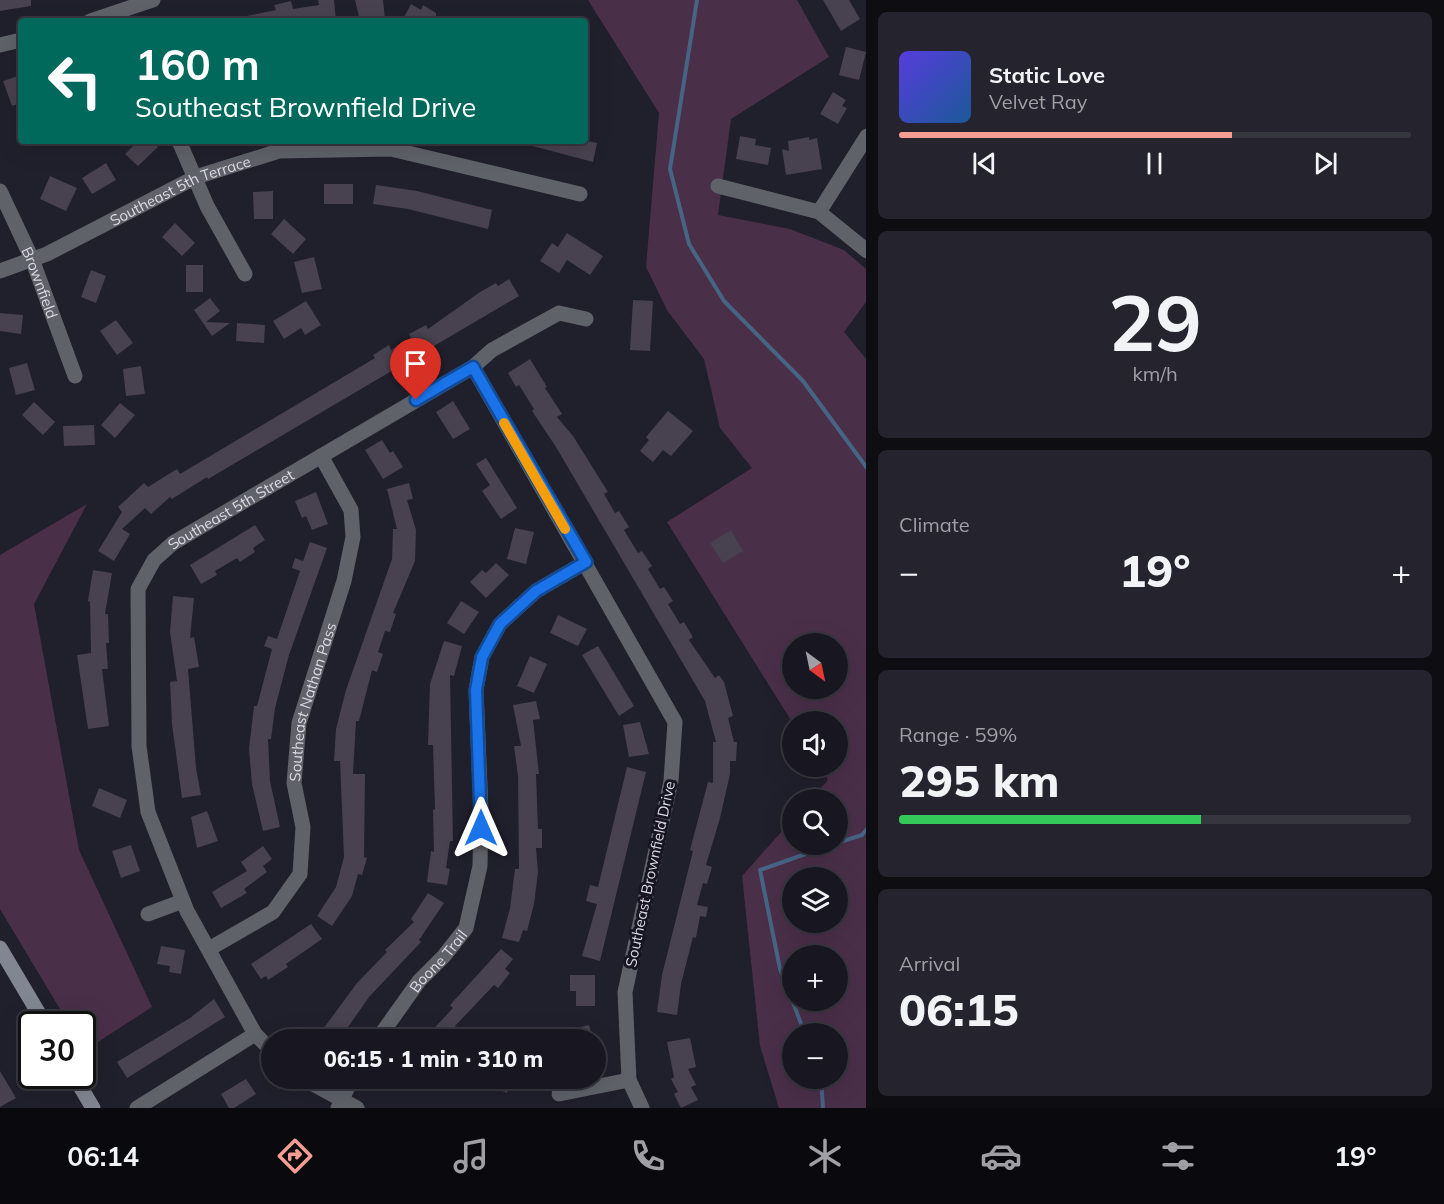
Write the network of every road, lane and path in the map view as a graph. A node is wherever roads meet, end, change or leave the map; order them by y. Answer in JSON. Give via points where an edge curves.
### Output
{"nodes":[{"id":1,"x":153,"y":0,"type":"edge"},
{"id":2,"x":137,"y":14,"type":"edge"},
{"id":3,"x":110,"y":18,"type":"edge"},
{"id":4,"x":18,"y":41,"type":"edge"},
{"id":5,"x":0,"y":45,"type":"edge"},
{"id":6,"x":866,"y":138,"type":"edge"},
{"id":7,"x":180,"y":144,"type":"edge"},
{"id":8,"x":196,"y":177,"type":"junction"},
{"id":9,"x":718,"y":186,"type":"dead end"},
{"id":10,"x":0,"y":191,"type":"edge"},
{"id":11,"x":580,"y":194,"type":"dead end"},
{"id":12,"x":819,"y":212,"type":"junction"},
{"id":13,"x":866,"y":249,"type":"edge"},
{"id":14,"x":32,"y":259,"type":"junction"},
{"id":15,"x":0,"y":271,"type":"edge"},
{"id":16,"x":245,"y":274,"type":"dead end"},
{"id":17,"x":586,"y":319,"type":"dead end"},
{"id":18,"x":473,"y":367,"type":"junction"},
{"id":19,"x":75,"y":376,"type":"dead end"},
{"id":20,"x":321,"y":456,"type":"junction"},
{"id":21,"x":586,"y":562,"type":"junction"},
{"id":22,"x":183,"y":901,"type":"junction"},
{"id":23,"x":148,"y":914,"type":"dead end"},
{"id":24,"x":0,"y":948,"type":"edge"},
{"id":25,"x":209,"y":949,"type":"junction"},
{"id":26,"x":37,"y":1011,"type":"edge"},
{"id":27,"x":385,"y":1029,"type":"edge"},
{"id":28,"x":255,"y":1034,"type":"junction"},
{"id":29,"x":261,"y":1040,"type":"edge"},
{"id":30,"x":629,"y":1080,"type":"junction"},
{"id":31,"x":82,"y":1089,"type":"edge"},
{"id":32,"x":318,"y":1089,"type":"edge"},
{"id":33,"x":347,"y":1089,"type":"edge"},
{"id":34,"x":560,"y":1094,"type":"dead end"},
{"id":35,"x":340,"y":1104,"type":"edge"},
{"id":36,"x":93,"y":1108,"type":"edge"},
{"id":37,"x":137,"y":1108,"type":"edge"},
{"id":38,"x":357,"y":1108,"type":"edge"},
{"id":39,"x":642,"y":1108,"type":"edge"}],
"edges":[{"from":1,"to":2,"type":"street"},
{"from":2,"to":3,"type":"street"},
{"from":4,"to":5,"type":"street"},
{"from":6,"to":12,"type":"street"},
{"from":7,"to":8,"type":"street"},
{"from":8,"to":11,"type":"street","name":"Southeast 5th Terrace","via":[[279,151],[390,149]]},
{"from":8,"to":14,"type":"street","name":"Southeast 5th Terrace"},
{"from":8,"to":16,"type":"street","via":[[207,206]]},
{"from":9,"to":12,"type":"street"},
{"from":10,"to":14,"type":"street","name":"Brownfield"},
{"from":12,"to":13,"type":"street"},
{"from":14,"to":15,"type":"street","name":"Southeast 5th Terrace"},
{"from":14,"to":19,"type":"street","name":"Brownfield"},
{"from":17,"to":18,"type":"street","name":"Southeast 5th Street","via":[[559,313],[492,350]]},
{"from":18,"to":20,"type":"street","name":"Southeast 5th Street"},
{"from":18,"to":21,"type":"street","name":"Southeast Brownfield Drive"},
{"from":20,"to":22,"type":"street","name":"Southeast 5th Street","via":[[173,543],[154,560],[138,589],[139,746],[148,812]]},
{"from":20,"to":25,"type":"street","name":"Southeast Nathan Pass","via":[[351,510],[352,537],[344,581],[299,723],[294,783],[303,827],[300,874],[273,912]]},
{"from":21,"to":27,"type":"street","name":"Boone Trail","via":[[536,591],[500,624],[482,657],[476,690],[480,866],[466,928],[419,981]]},
{"from":21,"to":30,"type":"street","name":"Southeast Brownfield Drive","via":[[675,722],[671,781],[625,992]]},
{"from":22,"to":23,"type":"street"},
{"from":22,"to":25,"type":"street","name":"Southeast 5th Street"},
{"from":24,"to":26,"type":"main road"},
{"from":25,"to":28,"type":"street","name":"Southeast 5th Street"},
{"from":28,"to":29,"type":"street","name":"Southeast 5th Street"},
{"from":28,"to":37,"type":"street"},
{"from":30,"to":34,"type":"street"},
{"from":30,"to":39,"type":"street","name":"Southeast Brownfield Drive"},
{"from":31,"to":36,"type":"main road"},
{"from":32,"to":35,"type":"street"},
{"from":33,"to":35,"type":"street"},
{"from":35,"to":38,"type":"street"}]}
